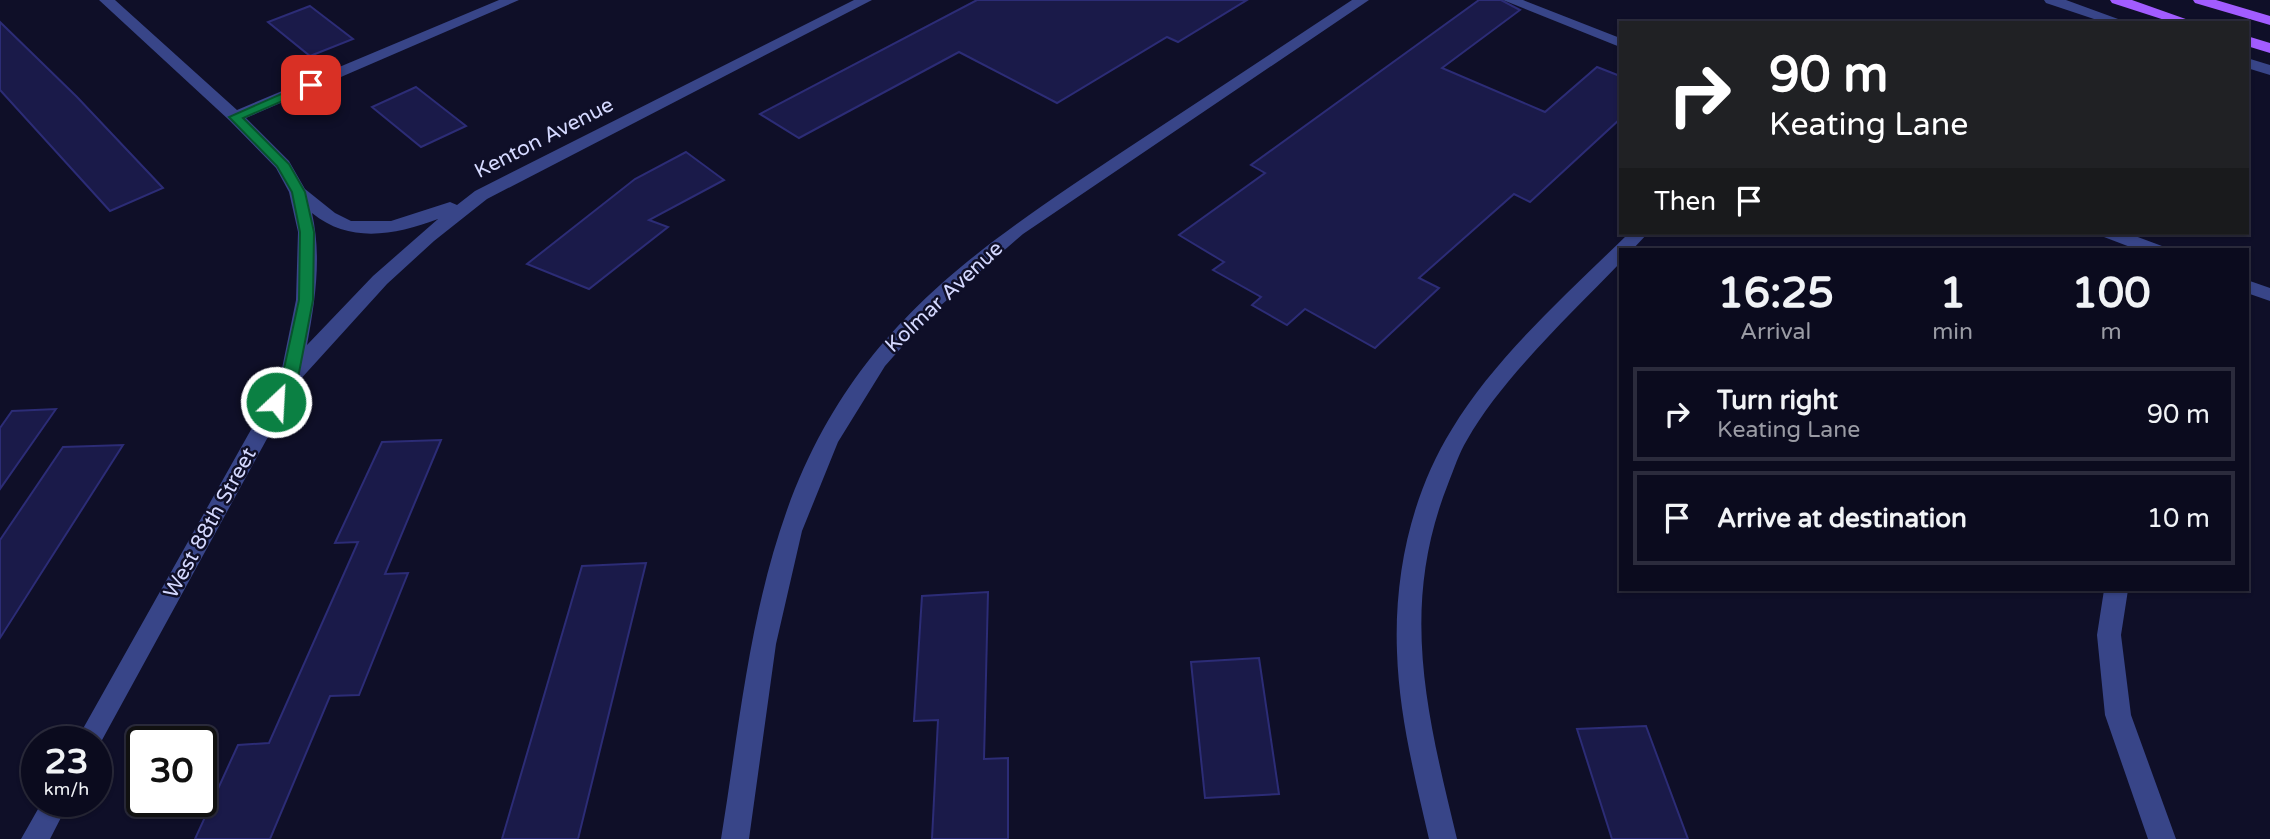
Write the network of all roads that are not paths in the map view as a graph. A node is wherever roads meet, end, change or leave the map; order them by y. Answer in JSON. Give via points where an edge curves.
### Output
{"nodes":[{"id":1,"x":106,"y":0,"type":"edge"},
{"id":2,"x":512,"y":0,"type":"edge"},
{"id":3,"x":865,"y":0,"type":"edge"},
{"id":4,"x":1362,"y":0,"type":"edge"},
{"id":5,"x":1510,"y":0,"type":"edge"},
{"id":6,"x":2051,"y":0,"type":"edge"},
{"id":7,"x":2117,"y":0,"type":"edge"},
{"id":8,"x":2200,"y":0,"type":"edge"},
{"id":9,"x":2116,"y":21,"type":"edge"},
{"id":10,"x":2184,"y":21,"type":"edge"},
{"id":11,"x":2270,"y":22,"type":"edge"},
{"id":12,"x":2249,"y":42,"type":"edge"},
{"id":13,"x":1619,"y":43,"type":"edge"},
{"id":14,"x":2270,"y":48,"type":"edge"},
{"id":15,"x":2249,"y":64,"type":"edge"},
{"id":16,"x":2270,"y":70,"type":"edge"},
{"id":17,"x":235,"y":117,"type":"junction"},
{"id":18,"x":298,"y":192,"type":"junction"},
{"id":19,"x":481,"y":195,"type":"junction"},
{"id":20,"x":1637,"y":235,"type":"edge"},
{"id":21,"x":2115,"y":235,"type":"edge"},
{"id":22,"x":1624,"y":248,"type":"edge"},
{"id":23,"x":2150,"y":248,"type":"edge"},
{"id":24,"x":1619,"y":253,"type":"edge"},
{"id":25,"x":2249,"y":287,"type":"edge"},
{"id":26,"x":2270,"y":295,"type":"edge"},
{"id":27,"x":290,"y":378,"type":"junction"},
{"id":28,"x":2116,"y":591,"type":"edge"},
{"id":29,"x":98,"y":726,"type":"edge"},
{"id":30,"x":47,"y":817,"type":"edge"},
{"id":31,"x":35,"y":839,"type":"edge"},
{"id":32,"x":735,"y":839,"type":"edge"},
{"id":33,"x":1443,"y":839,"type":"edge"},
{"id":34,"x":2162,"y":839,"type":"edge"}],
"edges":[{"from":1,"to":17,"type":"street","name":"West 88th Street"},
{"from":2,"to":17,"type":"street"},
{"from":3,"to":19,"type":"street","name":"Kenton Avenue"},
{"from":4,"to":32,"type":"street","name":"Kolmar Avenue","via":[[1017,230],[966,271],[879,359],[818,461],[791,530],[770,616]]},
{"from":5,"to":13,"type":"street"},
{"from":6,"to":9,"type":"street"},
{"from":7,"to":10,"type":"main road"},
{"from":8,"to":11,"type":"main road"},
{"from":12,"to":14,"type":"main road"},
{"from":15,"to":16,"type":"street"},
{"from":17,"to":18,"type":"street","name":"West 88th Street","via":[[283,164]]},
{"from":18,"to":19,"type":"street","via":[[334,220],[378,229],[424,218]]},
{"from":18,"to":27,"type":"street","name":"West 88th Street","via":[[307,232],[306,300]]},
{"from":19,"to":27,"type":"street","name":"Kenton Avenue","via":[[391,268]]},
{"from":20,"to":22,"type":"street"},
{"from":21,"to":23,"type":"street"},
{"from":24,"to":33,"type":"street","via":[[1510,366],[1462,429],[1430,496],[1410,569],[1406,636],[1414,717]]},
{"from":25,"to":26,"type":"street"},
{"from":27,"to":29,"type":"street","name":"West 88th Street"},
{"from":28,"to":34,"type":"street","via":[[2109,635],[2118,715]]},
{"from":30,"to":31,"type":"street"}]}
